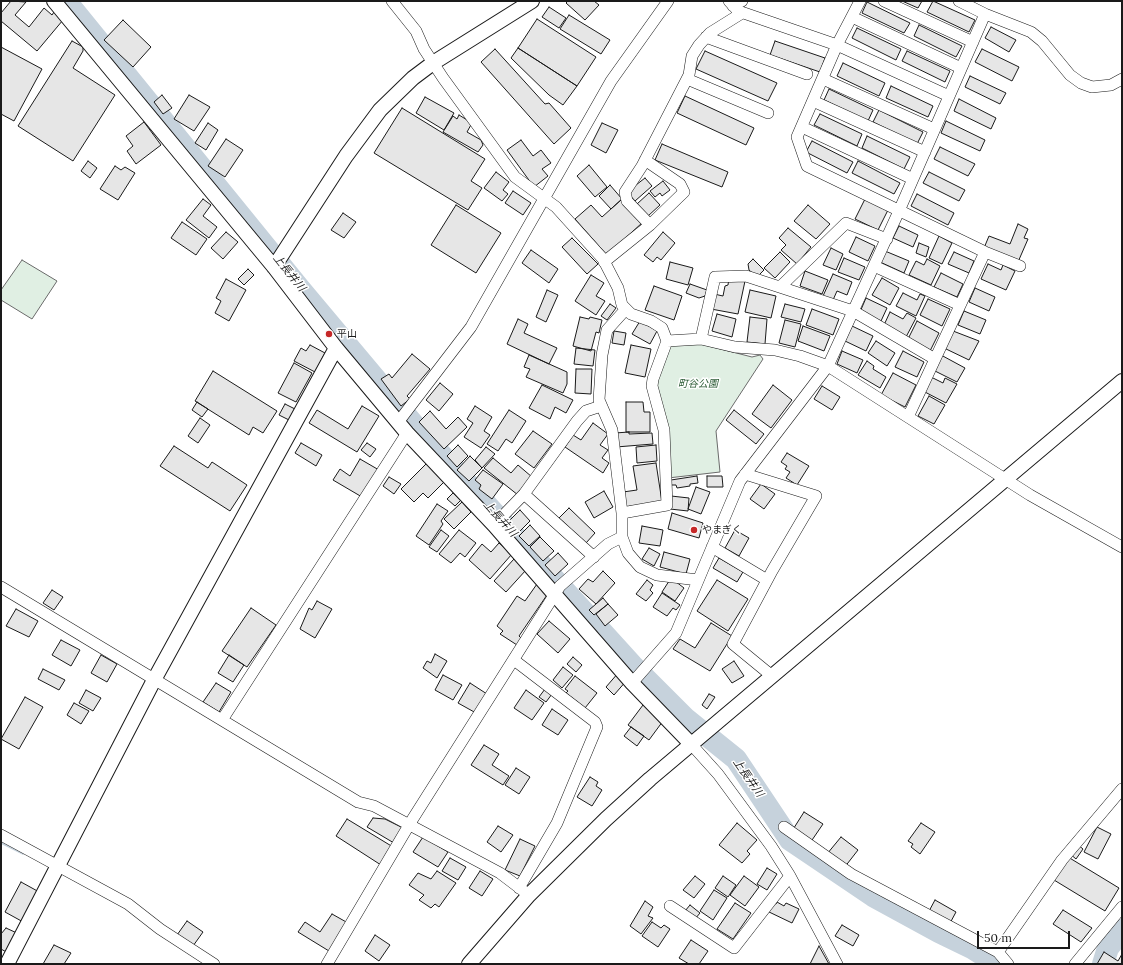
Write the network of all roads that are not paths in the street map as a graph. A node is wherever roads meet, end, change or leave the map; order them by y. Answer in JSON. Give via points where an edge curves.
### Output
{"nodes":[{"id":1,"x":54,"y":1,"type":"edge"},
{"id":2,"x":392,"y":1,"type":"edge"},
{"id":3,"x":532,"y":1,"type":"edge"},
{"id":4,"x":668,"y":1,"type":"edge"},
{"id":5,"x":860,"y":1,"type":"edge"},
{"id":6,"x":884,"y":1,"type":"edge"},
{"id":7,"x":959,"y":1,"type":"edge"},
{"id":8,"x":737,"y":5,"type":"edge"},
{"id":9,"x":985,"y":14,"type":"junction"},
{"id":10,"x":852,"y":17,"type":"junction"},
{"id":11,"x":706,"y":37,"type":"junction"},
{"id":12,"x":973,"y":42,"type":"junction"},
{"id":13,"x":837,"y":46,"type":"junction"},
{"id":14,"x":433,"y":63,"type":"junction"},
{"id":15,"x":961,"y":68,"type":"junction"},
{"id":16,"x":807,"y":74,"type":"dead end"},
{"id":17,"x":687,"y":79,"type":"junction"},
{"id":18,"x":823,"y":79,"type":"junction"},
{"id":19,"x":1122,"y":79,"type":"edge"},
{"id":20,"x":949,"y":96,"type":"junction"},
{"id":21,"x":813,"y":101,"type":"junction"},
{"id":22,"x":768,"y":113,"type":"dead end"},
{"id":23,"x":802,"y":127,"type":"junction"},
{"id":24,"x":934,"y":130,"type":"junction"},
{"id":25,"x":925,"y":152,"type":"junction"},
{"id":26,"x":645,"y":160,"type":"junction"},
{"id":27,"x":913,"y":179,"type":"junction"},
{"id":28,"x":544,"y":198,"type":"junction"},
{"id":29,"x":899,"y":211,"type":"junction"},
{"id":30,"x":650,"y":225,"type":"junction"},
{"id":31,"x":887,"y":239,"type":"junction"},
{"id":32,"x":985,"y":252,"type":"junction"},
{"id":33,"x":604,"y":262,"type":"junction"},
{"id":34,"x":874,"y":266,"type":"junction"},
{"id":35,"x":1020,"y":266,"type":"dead end"},
{"id":36,"x":274,"y":267,"type":"junction"},
{"id":37,"x":780,"y":287,"type":"junction"},
{"id":38,"x":960,"y":305,"type":"junction"},
{"id":39,"x":626,"y":309,"type":"junction"},
{"id":40,"x":853,"y":311,"type":"junction"},
{"id":41,"x":701,"y":339,"type":"junction"},
{"id":42,"x":668,"y":341,"type":"junction"},
{"id":43,"x":336,"y":348,"type":"junction"},
{"id":44,"x":935,"y":359,"type":"junction"},
{"id":45,"x":828,"y":366,"type":"junction"},
{"id":46,"x":1122,"y":381,"type":"edge"},
{"id":47,"x":602,"y":406,"type":"junction"},
{"id":48,"x":908,"y":417,"type":"junction"},
{"id":49,"x":399,"y":421,"type":"junction"},
{"id":50,"x":407,"y":433,"type":"junction"},
{"id":51,"x":745,"y":474,"type":"junction"},
{"id":52,"x":1005,"y":479,"type":"junction"},
{"id":53,"x":524,"y":494,"type":"junction"},
{"id":54,"x":622,"y":513,"type":"junction"},
{"id":55,"x":494,"y":525,"type":"junction"},
{"id":56,"x":622,"y":537,"type":"junction"},
{"id":57,"x":712,"y":547,"type":"junction"},
{"id":58,"x":1122,"y":547,"type":"edge"},
{"id":59,"x":594,"y":557,"type":"junction"},
{"id":60,"x":698,"y":580,"type":"junction"},
{"id":61,"x":767,"y":580,"type":"junction"},
{"id":62,"x":1,"y":587,"type":"edge"},
{"id":63,"x":554,"y":595,"type":"junction"},
{"id":64,"x":514,"y":660,"type":"junction"},
{"id":65,"x":772,"y":676,"type":"junction"},
{"id":66,"x":154,"y":680,"type":"junction"},
{"id":67,"x":632,"y":682,"type":"junction"},
{"id":68,"x":222,"y":720,"type":"junction"},
{"id":69,"x":691,"y":744,"type":"junction"},
{"id":70,"x":1122,"y":789,"type":"edge"},
{"id":71,"x":410,"y":824,"type":"junction"},
{"id":72,"x":784,"y":827,"type":"dead end"},
{"id":73,"x":1,"y":835,"type":"edge"},
{"id":74,"x":58,"y":866,"type":"junction"},
{"id":75,"x":790,"y":876,"type":"junction"},
{"id":76,"x":524,"y":892,"type":"junction"},
{"id":77,"x":670,"y":906,"type":"dead end"},
{"id":78,"x":1122,"y":907,"type":"edge"},
{"id":79,"x":998,"y":952,"type":"junction"},
{"id":80,"x":7,"y":964,"type":"edge"},
{"id":81,"x":214,"y":964,"type":"edge"},
{"id":82,"x":327,"y":964,"type":"edge"},
{"id":83,"x":469,"y":964,"type":"edge"},
{"id":84,"x":838,"y":964,"type":"edge"},
{"id":85,"x":1008,"y":964,"type":"edge"},
{"id":86,"x":1075,"y":964,"type":"edge"}],
"edges":[{"from":1,"to":36,"type":"street"},
{"from":2,"to":14,"type":"street","via":[[416,31]]},
{"from":3,"to":14,"type":"street"},
{"from":4,"to":28,"type":"street","via":[[611,81]]},
{"from":5,"to":10,"type":"street"},
{"from":6,"to":12,"type":"street"},
{"from":7,"to":9,"type":"street"},
{"from":8,"to":11,"type":"street"},
{"from":8,"to":13,"type":"street"},
{"from":9,"to":12,"type":"street"},
{"from":9,"to":19,"type":"street","via":[[1031,32],[1070,74],[1082,83],[1092,87],[1111,85]]},
{"from":10,"to":13,"type":"street"},
{"from":10,"to":15,"type":"street"},
{"from":11,"to":16,"type":"street"},
{"from":11,"to":17,"type":"street","via":[[692,56]]},
{"from":12,"to":15,"type":"street"},
{"from":13,"to":18,"type":"street"},
{"from":13,"to":20,"type":"street"},
{"from":14,"to":28,"type":"street","via":[[515,177]]},
{"from":14,"to":36,"type":"street","via":[[396,94],[365,128]]},
{"from":15,"to":20,"type":"street"},
{"from":17,"to":22,"type":"street"},
{"from":17,"to":26,"type":"street"},
{"from":18,"to":21,"type":"street"},
{"from":18,"to":24,"type":"street"},
{"from":20,"to":24,"type":"street"},
{"from":21,"to":23,"type":"street"},
{"from":21,"to":25,"type":"street"},
{"from":23,"to":27,"type":"street"},
{"from":23,"to":29,"type":"street","via":[[797,137],[807,166]]},
{"from":24,"to":25,"type":"street"},
{"from":25,"to":27,"type":"street"},
{"from":26,"to":30,"type":"street","via":[[625,192],[627,201]]},
{"from":26,"to":30,"type":"street","via":[[680,184],[684,192]]},
{"from":27,"to":29,"type":"street"},
{"from":28,"to":33,"type":"street","via":[[556,207]]},
{"from":28,"to":49,"type":"street","via":[[471,327]]},
{"from":29,"to":31,"type":"street"},
{"from":29,"to":32,"type":"street"},
{"from":30,"to":33,"type":"street"},
{"from":31,"to":34,"type":"street"},
{"from":31,"to":37,"type":"street","via":[[846,223]]},
{"from":32,"to":35,"type":"street"},
{"from":32,"to":38,"type":"street"},
{"from":33,"to":39,"type":"street"},
{"from":34,"to":38,"type":"street"},
{"from":34,"to":40,"type":"street"},
{"from":36,"to":43,"type":"street"},
{"from":37,"to":40,"type":"street"},
{"from":37,"to":41,"type":"street","via":[[746,276],[715,276]]},
{"from":38,"to":44,"type":"street"},
{"from":39,"to":42,"type":"street","via":[[631,314],[651,320],[662,328]]},
{"from":39,"to":47,"type":"street","via":[[607,330],[602,355],[599,400]]},
{"from":40,"to":44,"type":"street"},
{"from":40,"to":45,"type":"street"},
{"from":41,"to":42,"type":"street"},
{"from":41,"to":45,"type":"street","via":[[735,347],[775,350]]},
{"from":42,"to":54,"type":"street","via":[[652,386],[664,430],[667,505]]},
{"from":43,"to":49,"type":"street"},
{"from":43,"to":66,"type":"street"},
{"from":44,"to":48,"type":"street"},
{"from":45,"to":48,"type":"street"},
{"from":45,"to":51,"type":"street"},
{"from":46,"to":52,"type":"street"},
{"from":47,"to":53,"type":"street","via":[[586,411],[577,421]]},
{"from":47,"to":54,"type":"street","via":[[612,430]]},
{"from":48,"to":52,"type":"street"},
{"from":49,"to":50,"type":"street"},
{"from":50,"to":55,"type":"street"},
{"from":50,"to":68,"type":"street"},
{"from":51,"to":57,"type":"street"},
{"from":51,"to":61,"type":"street","via":[[816,496]]},
{"from":52,"to":58,"type":"street","via":[[1030,496]]},
{"from":52,"to":65,"type":"street"},
{"from":53,"to":55,"type":"street"},
{"from":53,"to":59,"type":"street"},
{"from":54,"to":56,"type":"street"},
{"from":55,"to":63,"type":"street"},
{"from":56,"to":59,"type":"street","via":[[608,544]]},
{"from":56,"to":60,"type":"street","via":[[628,553],[640,567],[657,575]]},
{"from":57,"to":60,"type":"street"},
{"from":57,"to":61,"type":"street"},
{"from":59,"to":63,"type":"street","via":[[560,586]]},
{"from":60,"to":67,"type":"street","via":[[676,632]]},
{"from":61,"to":65,"type":"street","via":[[733,644]]},
{"from":62,"to":66,"type":"street"},
{"from":63,"to":64,"type":"street"},
{"from":63,"to":67,"type":"street"},
{"from":64,"to":71,"type":"street"},
{"from":64,"to":76,"type":"street","via":[[595,722],[597,727],[557,823]]},
{"from":65,"to":69,"type":"street"},
{"from":66,"to":68,"type":"street"},
{"from":66,"to":74,"type":"street"},
{"from":67,"to":69,"type":"street"},
{"from":68,"to":71,"type":"street","via":[[358,802],[374,806]]},
{"from":69,"to":75,"type":"street","via":[[718,774]]},
{"from":69,"to":76,"type":"street"},
{"from":70,"to":79,"type":"street","via":[[1062,860]]},
{"from":71,"to":76,"type":"street","via":[[500,873]]},
{"from":71,"to":82,"type":"street"},
{"from":72,"to":79,"type":"street","via":[[851,874]]},
{"from":73,"to":74,"type":"street"},
{"from":74,"to":80,"type":"street"},
{"from":74,"to":81,"type":"street","via":[[128,904],[160,929]]},
{"from":75,"to":77,"type":"street","via":[[734,948]]},
{"from":75,"to":84,"type":"street"},
{"from":76,"to":83,"type":"street"},
{"from":78,"to":86,"type":"street"},
{"from":79,"to":85,"type":"street"}]}
